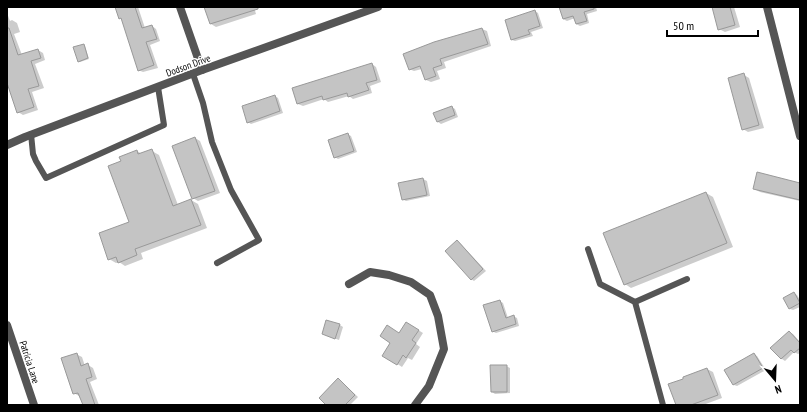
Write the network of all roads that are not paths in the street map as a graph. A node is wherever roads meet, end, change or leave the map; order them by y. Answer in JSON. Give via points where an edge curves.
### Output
{"nodes":[{"id":1,"x":180,"y":7,"type":"edge"},
{"id":2,"x":378,"y":7,"type":"edge"},
{"id":3,"x":767,"y":7,"type":"edge"},
{"id":4,"x":202,"y":70,"type":"junction"},
{"id":5,"x":193,"y":74,"type":"junction"},
{"id":6,"x":158,"y":87,"type":"junction"},
{"id":7,"x":31,"y":134,"type":"junction"},
{"id":8,"x":800,"y":136,"type":"edge"},
{"id":9,"x":7,"y":145,"type":"edge"},
{"id":10,"x":588,"y":249,"type":"dead end"},
{"id":11,"x":217,"y":263,"type":"dead end"},
{"id":12,"x":687,"y":279,"type":"dead end"},
{"id":13,"x":349,"y":284,"type":"dead end"},
{"id":14,"x":635,"y":302,"type":"junction"},
{"id":15,"x":7,"y":325,"type":"edge"},
{"id":16,"x":34,"y":405,"type":"edge"},
{"id":17,"x":415,"y":405,"type":"edge"},
{"id":18,"x":662,"y":405,"type":"edge"}],
"edges":[{"from":1,"to":4,"type":"street"},
{"from":2,"to":4,"type":"street","name":"Dodson Drive"},
{"from":3,"to":8,"type":"street"},
{"from":4,"to":5,"type":"street","name":"Dodson Drive"},
{"from":5,"to":6,"type":"street","name":"Dodson Drive"},
{"from":5,"to":11,"type":"lane","via":[[212,142],[223,170],[231,190],[259,240]]},
{"from":6,"to":7,"type":"street","name":"Dodson Drive"},
{"from":6,"to":7,"type":"lane","via":[[164,125],[46,178],[33,154]]},
{"from":7,"to":9,"type":"street","name":"Dodson Drive"},
{"from":10,"to":14,"type":"lane","via":[[600,284]]},
{"from":12,"to":14,"type":"lane"},
{"from":13,"to":17,"type":"street","via":[[370,272],[411,282],[430,295],[438,316],[444,349],[429,386]]},
{"from":14,"to":18,"type":"lane"},
{"from":15,"to":16,"type":"street","name":"Patricia Lane"}]}
